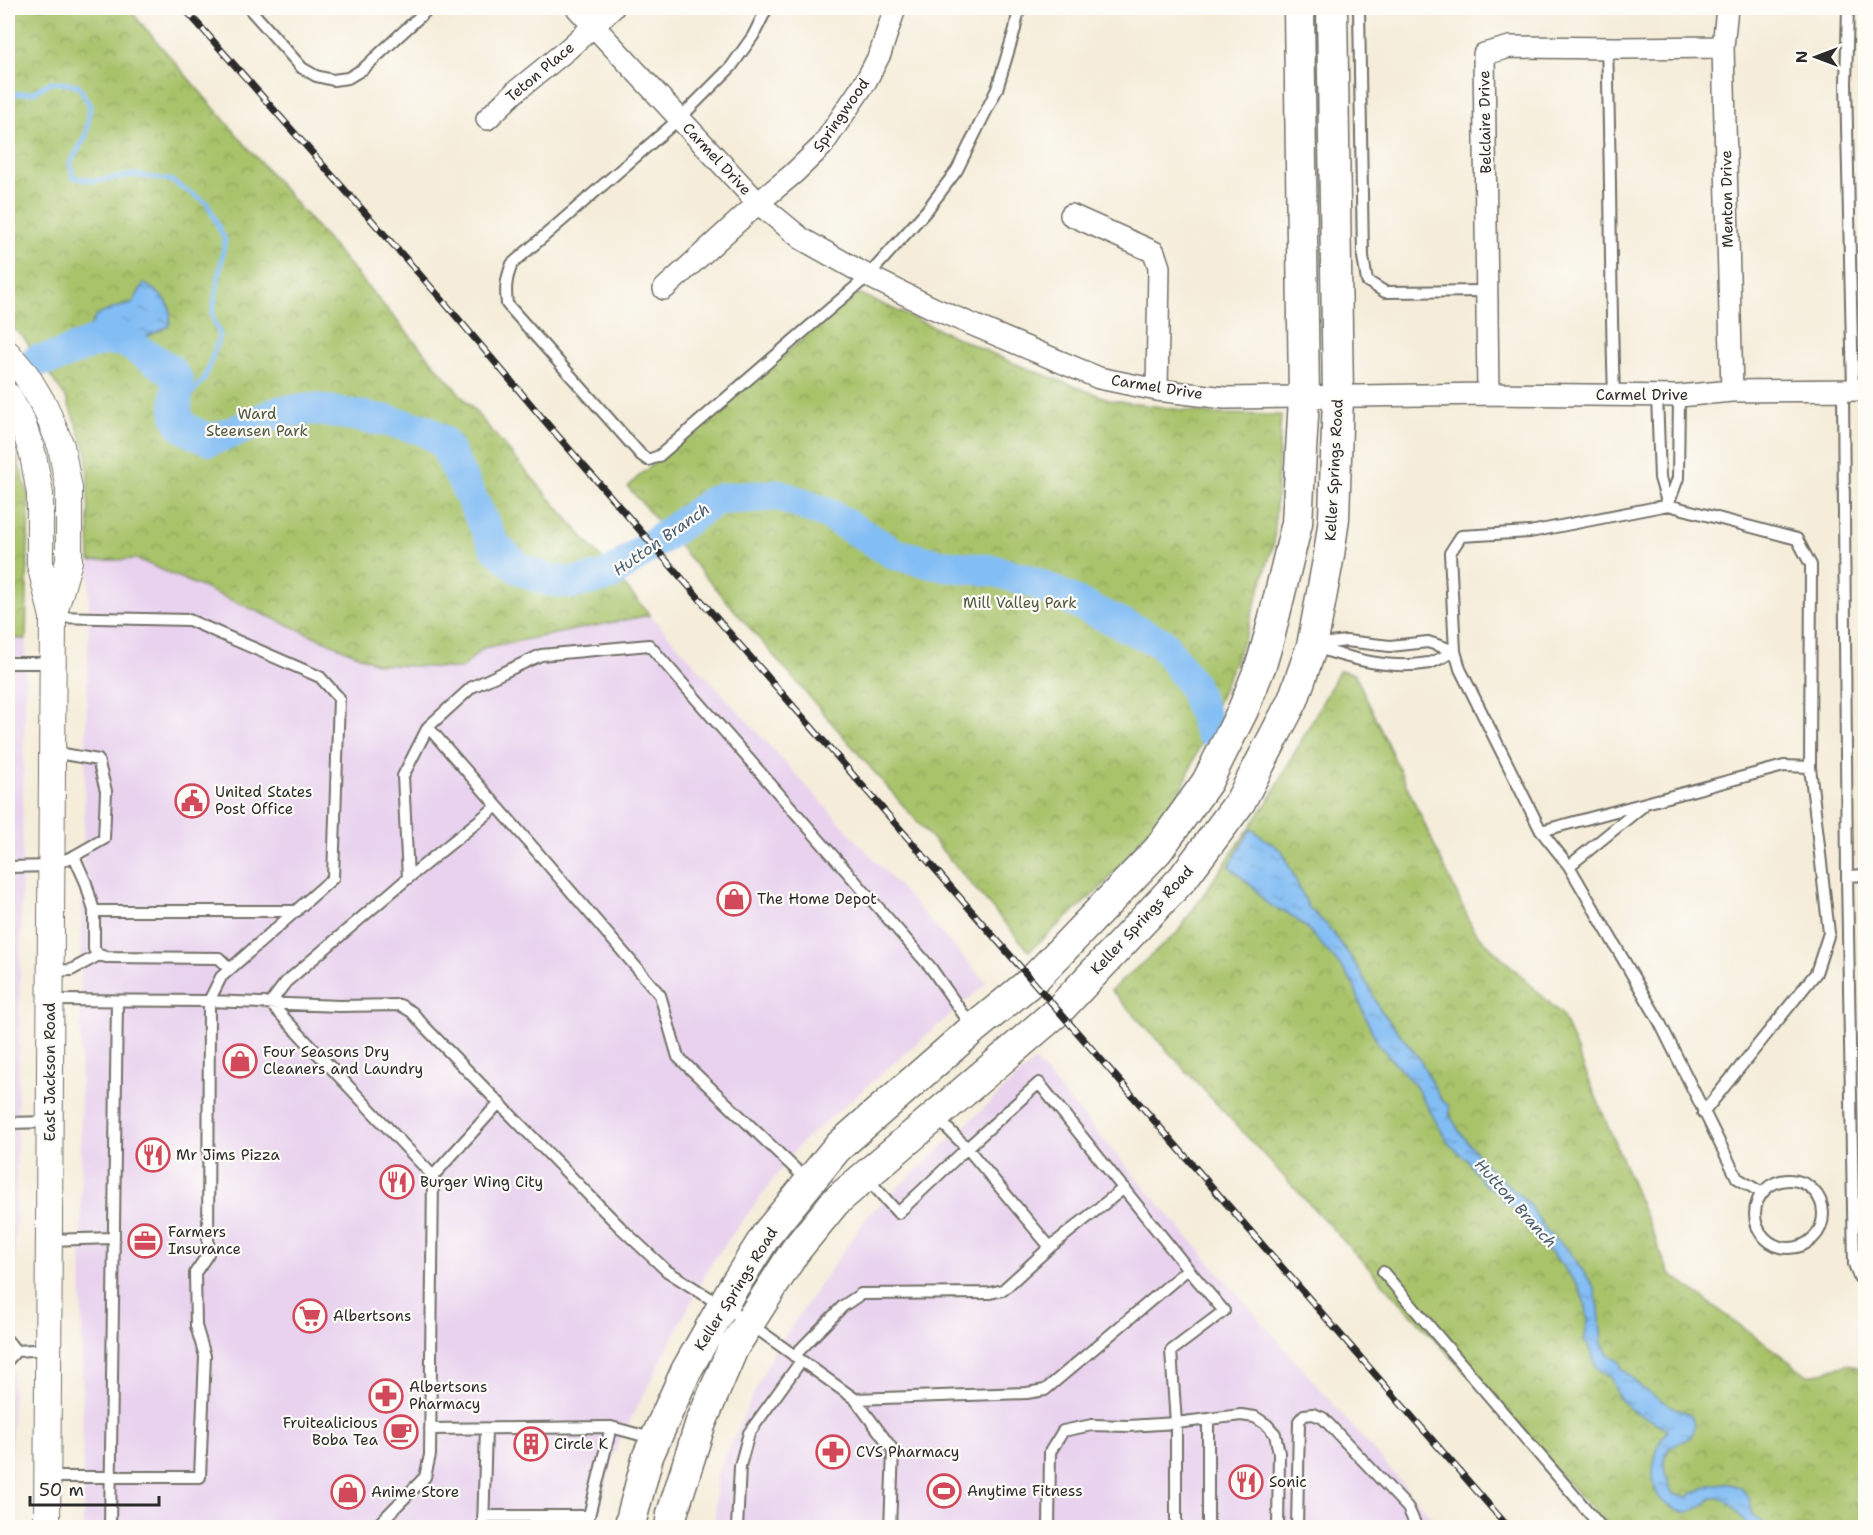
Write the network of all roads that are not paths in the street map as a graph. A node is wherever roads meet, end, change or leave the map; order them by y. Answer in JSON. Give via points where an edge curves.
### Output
{"nodes":[{"id":1,"x":249,"y":8,"type":"edge"},
{"id":2,"x":429,"y":8,"type":"edge"},
{"id":3,"x":577,"y":8,"type":"edge"},
{"id":4,"x":613,"y":8,"type":"edge"},
{"id":5,"x":767,"y":8,"type":"edge"},
{"id":6,"x":894,"y":8,"type":"edge"},
{"id":7,"x":1019,"y":8,"type":"edge"},
{"id":8,"x":1299,"y":8,"type":"edge"},
{"id":9,"x":1332,"y":8,"type":"edge"},
{"id":10,"x":1359,"y":8,"type":"edge"},
{"id":11,"x":1727,"y":8,"type":"edge"},
{"id":12,"x":1848,"y":8,"type":"edge"},
{"id":13,"x":593,"y":26,"type":"junction"},
{"id":14,"x":1724,"y":46,"type":"junction"},
{"id":15,"x":1607,"y":48,"type":"junction"},
{"id":16,"x":487,"y":118,"type":"dead end"},
{"id":17,"x":680,"y":119,"type":"junction"},
{"id":18,"x":758,"y":203,"type":"junction"},
{"id":19,"x":1071,"y":215,"type":"dead end"},
{"id":20,"x":868,"y":276,"type":"junction"},
{"id":21,"x":664,"y":289,"type":"dead end"},
{"id":22,"x":1487,"y":291,"type":"junction"},
{"id":23,"x":8,"y":354,"type":"edge"},
{"id":24,"x":1157,"y":390,"type":"junction"},
{"id":25,"x":1854,"y":390,"type":"edge"},
{"id":26,"x":1732,"y":391,"type":"junction"},
{"id":27,"x":1488,"y":394,"type":"junction"},
{"id":28,"x":8,"y":396,"type":"edge"},
{"id":29,"x":1338,"y":396,"type":"junction"},
{"id":30,"x":1614,"y":396,"type":"junction"},
{"id":31,"x":1657,"y":396,"type":"junction"},
{"id":32,"x":1679,"y":396,"type":"junction"},
{"id":33,"x":1304,"y":398,"type":"junction"},
{"id":34,"x":1668,"y":505,"type":"junction"},
{"id":35,"x":53,"y":617,"type":"junction"},
{"id":36,"x":1270,"y":634,"type":"junction"},
{"id":37,"x":1312,"y":646,"type":"junction"},
{"id":38,"x":1455,"y":651,"type":"junction"},
{"id":39,"x":8,"y":663,"type":"edge"},
{"id":40,"x":52,"y":663,"type":"junction"},
{"id":41,"x":428,"y":727,"type":"junction"},
{"id":42,"x":52,"y":752,"type":"junction"},
{"id":43,"x":1810,"y":767,"type":"junction"},
{"id":44,"x":1648,"y":803,"type":"junction"},
{"id":45,"x":497,"y":806,"type":"junction"},
{"id":46,"x":1541,"y":831,"type":"junction"},
{"id":47,"x":62,"y":861,"type":"junction"},
{"id":48,"x":1569,"y":866,"type":"junction"},
{"id":49,"x":8,"y":867,"type":"edge"},
{"id":50,"x":1866,"y":875,"type":"edge"},
{"id":51,"x":1847,"y":876,"type":"junction"},
{"id":52,"x":408,"y":878,"type":"junction"},
{"id":53,"x":94,"y":911,"type":"junction"},
{"id":54,"x":297,"y":911,"type":"junction"},
{"id":55,"x":99,"y":955,"type":"junction"},
{"id":56,"x":230,"y":969,"type":"junction"},
{"id":57,"x":51,"y":971,"type":"junction"},
{"id":58,"x":50,"y":1000,"type":"junction"},
{"id":59,"x":117,"y":1001,"type":"junction"},
{"id":60,"x":209,"y":1001,"type":"junction"},
{"id":61,"x":270,"y":1003,"type":"junction"},
{"id":62,"x":973,"y":1029,"type":"junction"},
{"id":63,"x":499,"y":1103,"type":"junction"},
{"id":64,"x":1703,"y":1113,"type":"junction"},
{"id":65,"x":935,"y":1116,"type":"junction"},
{"id":66,"x":50,"y":1122,"type":"junction"},
{"id":67,"x":8,"y":1123,"type":"edge"},
{"id":68,"x":967,"y":1148,"type":"junction"},
{"id":69,"x":433,"y":1176,"type":"junction"},
{"id":70,"x":866,"y":1176,"type":"junction"},
{"id":71,"x":809,"y":1182,"type":"junction"},
{"id":72,"x":1124,"y":1188,"type":"junction"},
{"id":73,"x":1762,"y":1193,"type":"junction"},
{"id":74,"x":113,"y":1238,"type":"junction"},
{"id":75,"x":49,"y":1240,"type":"junction"},
{"id":76,"x":1050,"y":1247,"type":"junction"},
{"id":77,"x":1188,"y":1269,"type":"junction"},
{"id":78,"x":1383,"y":1272,"type":"dead end"},
{"id":79,"x":1866,"y":1278,"type":"edge"},
{"id":80,"x":723,"y":1306,"type":"junction"},
{"id":81,"x":749,"y":1323,"type":"junction"},
{"id":82,"x":8,"y":1341,"type":"edge"},
{"id":83,"x":48,"y":1349,"type":"junction"},
{"id":84,"x":16,"y":1351,"type":"junction"},
{"id":85,"x":798,"y":1358,"type":"junction"},
{"id":86,"x":8,"y":1360,"type":"edge"},
{"id":87,"x":855,"y":1399,"type":"junction"},
{"id":88,"x":1208,"y":1419,"type":"junction"},
{"id":89,"x":1176,"y":1423,"type":"junction"},
{"id":90,"x":611,"y":1427,"type":"junction"},
{"id":91,"x":430,"y":1429,"type":"junction"},
{"id":92,"x":486,"y":1429,"type":"junction"},
{"id":93,"x":655,"y":1439,"type":"junction"},
{"id":94,"x":47,"y":1477,"type":"junction"},
{"id":95,"x":109,"y":1478,"type":"junction"},
{"id":96,"x":483,"y":1516,"type":"junction"},
{"id":97,"x":589,"y":1516,"type":"junction"},
{"id":98,"x":47,"y":1527,"type":"edge"},
{"id":99,"x":110,"y":1527,"type":"edge"},
{"id":100,"x":375,"y":1527,"type":"edge"},
{"id":101,"x":483,"y":1527,"type":"edge"},
{"id":102,"x":586,"y":1527,"type":"edge"},
{"id":103,"x":629,"y":1527,"type":"edge"},
{"id":104,"x":670,"y":1527,"type":"edge"},
{"id":105,"x":737,"y":1527,"type":"edge"},
{"id":106,"x":890,"y":1527,"type":"edge"},
{"id":107,"x":1049,"y":1527,"type":"edge"},
{"id":108,"x":1176,"y":1527,"type":"edge"},
{"id":109,"x":1209,"y":1527,"type":"edge"},
{"id":110,"x":1278,"y":1527,"type":"edge"},
{"id":111,"x":1297,"y":1527,"type":"edge"},
{"id":112,"x":1417,"y":1527,"type":"edge"},
{"id":113,"x":1602,"y":1527,"type":"edge"}],
"edges":[{"from":1,"to":2,"type":"lane","via":[[302,68],[333,80],[348,78],[363,69]]},
{"from":3,"to":13,"type":"street","name":"Carmel Drive"},
{"from":4,"to":13,"type":"street","name":"Teton Place"},
{"from":5,"to":17,"type":"lane","via":[[753,36],[730,67]]},
{"from":6,"to":18,"type":"street","name":"Springwood","via":[[880,54],[840,121],[822,146]]},
{"from":7,"to":20,"type":"lane","via":[[996,89],[957,170],[906,236]]},
{"from":8,"to":33,"type":"main road","name":"Keller Springs Road"},
{"from":9,"to":29,"type":"main road","name":"Keller Springs Road"},
{"from":10,"to":22,"type":"lane","via":[[1363,257],[1367,281],[1385,292]]},
{"from":11,"to":14,"type":"street","name":"Menton Drive"},
{"from":12,"to":25,"type":"lane","via":[[1846,84]]},
{"from":13,"to":16,"type":"street","name":"Teton Place"},
{"from":13,"to":17,"type":"street","name":"Carmel Drive"},
{"from":14,"to":15,"type":"street","name":"Belclaire Drive"},
{"from":14,"to":26,"type":"street","name":"Menton Drive"},
{"from":15,"to":22,"type":"street","name":"Belclaire Drive","via":[[1510,46],[1484,54]]},
{"from":15,"to":30,"type":"lane"},
{"from":17,"to":18,"type":"street","name":"Carmel Drive"},
{"from":17,"to":20,"type":"lane","via":[[512,264],[505,286],[507,304],[641,455],[648,460],[658,456]]},
{"from":18,"to":20,"type":"street","name":"Carmel Drive","via":[[802,239]]},
{"from":18,"to":21,"type":"street","name":"Springwood"},
{"from":19,"to":24,"type":"street","via":[[1154,252],[1159,267]]},
{"from":20,"to":24,"type":"street","name":"Carmel Drive","via":[[1064,364],[1100,378]]},
{"from":22,"to":27,"type":"street","name":"Belclaire Drive"},
{"from":23,"to":35,"type":"street","name":"East Jackson Road","via":[[45,407],[61,446],[69,489],[69,561]]},
{"from":24,"to":33,"type":"street","name":"Carmel Drive","via":[[1225,398]]},
{"from":25,"to":26,"type":"street","name":"Carmel Drive"},
{"from":25,"to":51,"type":"lane"},
{"from":26,"to":32,"type":"street","name":"Carmel Drive"},
{"from":27,"to":29,"type":"street","name":"Carmel Drive"},
{"from":27,"to":30,"type":"street","name":"Carmel Drive"},
{"from":28,"to":35,"type":"street","name":"East Jackson Road","via":[[33,455],[40,494],[40,564]]},
{"from":29,"to":33,"type":"street","name":"Carmel Drive"},
{"from":29,"to":37,"type":"main road","name":"Keller Springs Road","via":[[1334,518]]},
{"from":30,"to":31,"type":"street","name":"Carmel Drive"},
{"from":31,"to":32,"type":"street","name":"Carmel Drive"},
{"from":31,"to":34,"type":"lane","via":[[1660,478]]},
{"from":32,"to":34,"type":"lane","via":[[1678,478]]},
{"from":33,"to":36,"type":"main road","name":"Keller Springs Road","via":[[1297,524]]},
{"from":34,"to":38,"type":"lane","via":[[1530,532],[1461,536],[1450,553]]},
{"from":34,"to":43,"type":"lane","via":[[1797,539],[1811,565]]},
{"from":35,"to":40,"type":"street","name":"East Jackson Road"},
{"from":35,"to":54,"type":"lane","via":[[189,620],[320,677],[339,698],[333,878]]},
{"from":36,"to":37,"type":"main road"},
{"from":36,"to":62,"type":"main road","name":"Keller Springs Road","via":[[1243,710],[1208,783],[1158,850],[1034,980]]},
{"from":37,"to":38,"type":"lane","via":[[1346,641],[1390,646],[1428,642]]},
{"from":37,"to":38,"type":"lane","via":[[1391,665],[1431,662]]},
{"from":37,"to":65,"type":"main road","name":"Keller Springs Road","via":[[1293,700],[1240,802],[1183,878],[1059,1010]]},
{"from":38,"to":46,"type":"lane","via":[[1460,669]]},
{"from":39,"to":40,"type":"lane"},
{"from":40,"to":42,"type":"street","name":"East Jackson Road"},
{"from":41,"to":45,"type":"lane"},
{"from":41,"to":52,"type":"lane","via":[[403,776]]},
{"from":41,"to":62,"type":"lane","via":[[472,687],[541,655],[649,645],[931,968]]},
{"from":42,"to":47,"type":"street","name":"East Jackson Road"},
{"from":42,"to":47,"type":"lane","via":[[98,760],[106,791],[104,838]]},
{"from":43,"to":44,"type":"lane","via":[[1784,766]]},
{"from":43,"to":64,"type":"lane","via":[[1829,933],[1816,973]]},
{"from":44,"to":46,"type":"lane"},
{"from":44,"to":48,"type":"lane"},
{"from":45,"to":52,"type":"lane"},
{"from":45,"to":71,"type":"lane","via":[[660,995],[678,1057]]},
{"from":46,"to":48,"type":"lane"},
{"from":47,"to":49,"type":"lane"},
{"from":47,"to":53,"type":"lane","via":[[86,883]]},
{"from":47,"to":57,"type":"street","name":"East Jackson Road"},
{"from":48,"to":64,"type":"lane","via":[[1659,1022]]},
{"from":50,"to":51,"type":"lane"},
{"from":51,"to":79,"type":"lane","via":[[1854,1264],[1859,1277]]},
{"from":52,"to":61,"type":"lane","via":[[286,982]]},
{"from":53,"to":54,"type":"lane"},
{"from":53,"to":55,"type":"lane","via":[[94,949]]},
{"from":54,"to":56,"type":"lane"},
{"from":55,"to":56,"type":"lane","via":[[219,958]]},
{"from":55,"to":57,"type":"lane","via":[[71,970]]},
{"from":56,"to":60,"type":"lane","via":[[220,977]]},
{"from":57,"to":58,"type":"street","name":"East Jackson Road"},
{"from":58,"to":59,"type":"lane"},
{"from":58,"to":66,"type":"street","name":"East Jackson Road"},
{"from":59,"to":60,"type":"lane"},
{"from":59,"to":74,"type":"lane"},
{"from":60,"to":61,"type":"lane"},
{"from":60,"to":95,"type":"lane","via":[[208,1254],[195,1274],[196,1326],[205,1356],[200,1477]]},
{"from":61,"to":63,"type":"lane","via":[[400,1005],[412,1012]]},
{"from":61,"to":69,"type":"lane"},
{"from":62,"to":65,"type":"main road","via":[[978,1048],[975,1061],[948,1089]]},
{"from":62,"to":71,"type":"main road","name":"Keller Springs Road","via":[[837,1148]]},
{"from":63,"to":69,"type":"lane"},
{"from":63,"to":80,"type":"lane","via":[[667,1271]]},
{"from":64,"to":73,"type":"lane","via":[[1737,1178]]},
{"from":65,"to":68,"type":"lane"},
{"from":65,"to":70,"type":"main road","name":"Keller Springs Road"},
{"from":66,"to":67,"type":"lane"},
{"from":66,"to":75,"type":"street","name":"East Jackson Road"},
{"from":68,"to":70,"type":"lane","via":[[898,1213]]},
{"from":68,"to":72,"type":"lane","via":[[1039,1083]]},
{"from":68,"to":76,"type":"lane"},
{"from":69,"to":91,"type":"lane"},
{"from":70,"to":81,"type":"main road","name":"Keller Springs Road","via":[[835,1202],[795,1251]]},
{"from":71,"to":80,"type":"main road","name":"Keller Springs Road","via":[[768,1234]]},
{"from":72,"to":76,"type":"lane"},
{"from":72,"to":77,"type":"lane"},
{"from":73,"to":73,"type":"lane","via":[[1776,1182],[1794,1180],[1810,1187],[1821,1201],[1823,1219],[1816,1235],[1802,1246],[1784,1248],[1768,1241],[1757,1227],[1755,1209]]},
{"from":74,"to":75,"type":"lane"},
{"from":74,"to":95,"type":"lane"},
{"from":75,"to":83,"type":"street","name":"East Jackson Road"},
{"from":76,"to":85,"type":"lane","via":[[1003,1290],[861,1294],[843,1306]]},
{"from":77,"to":87,"type":"lane","via":[[1045,1390]]},
{"from":77,"to":89,"type":"lane","via":[[1224,1311],[1170,1351]]},
{"from":78,"to":113,"type":"lane"},
{"from":80,"to":81,"type":"lane"},
{"from":80,"to":93,"type":"main road","name":"Keller Springs Road","via":[[686,1371]]},
{"from":81,"to":85,"type":"lane"},
{"from":81,"to":104,"type":"main road","name":"Keller Springs Road","via":[[732,1348],[700,1425]]},
{"from":82,"to":84,"type":"lane"},
{"from":83,"to":84,"type":"lane"},
{"from":83,"to":94,"type":"street","name":"East Jackson Road"},
{"from":84,"to":86,"type":"lane"},
{"from":85,"to":87,"type":"lane"},
{"from":85,"to":105,"type":"lane","via":[[748,1433],[740,1466]]},
{"from":87,"to":106,"type":"lane","via":[[893,1450]]},
{"from":88,"to":89,"type":"lane"},
{"from":88,"to":109,"type":"lane"},
{"from":88,"to":110,"type":"lane","via":[[1255,1417],[1275,1434],[1279,1453]]},
{"from":89,"to":107,"type":"lane","via":[[1092,1425],[1063,1431],[1050,1452]]},
{"from":89,"to":108,"type":"lane"},
{"from":90,"to":92,"type":"lane"},
{"from":90,"to":93,"type":"lane"},
{"from":90,"to":97,"type":"lane"},
{"from":91,"to":92,"type":"lane"},
{"from":91,"to":100,"type":"lane","via":[[425,1477]]},
{"from":92,"to":96,"type":"lane"},
{"from":93,"to":103,"type":"main road","name":"Keller Springs Road"},
{"from":94,"to":95,"type":"lane"},
{"from":94,"to":98,"type":"street","name":"East Jackson Road"},
{"from":95,"to":99,"type":"lane"},
{"from":96,"to":97,"type":"lane"},
{"from":96,"to":101,"type":"lane"},
{"from":97,"to":102,"type":"lane"},
{"from":111,"to":112,"type":"lane","via":[[1299,1421],[1304,1415],[1313,1414],[1323,1418],[1408,1508]]}]}
